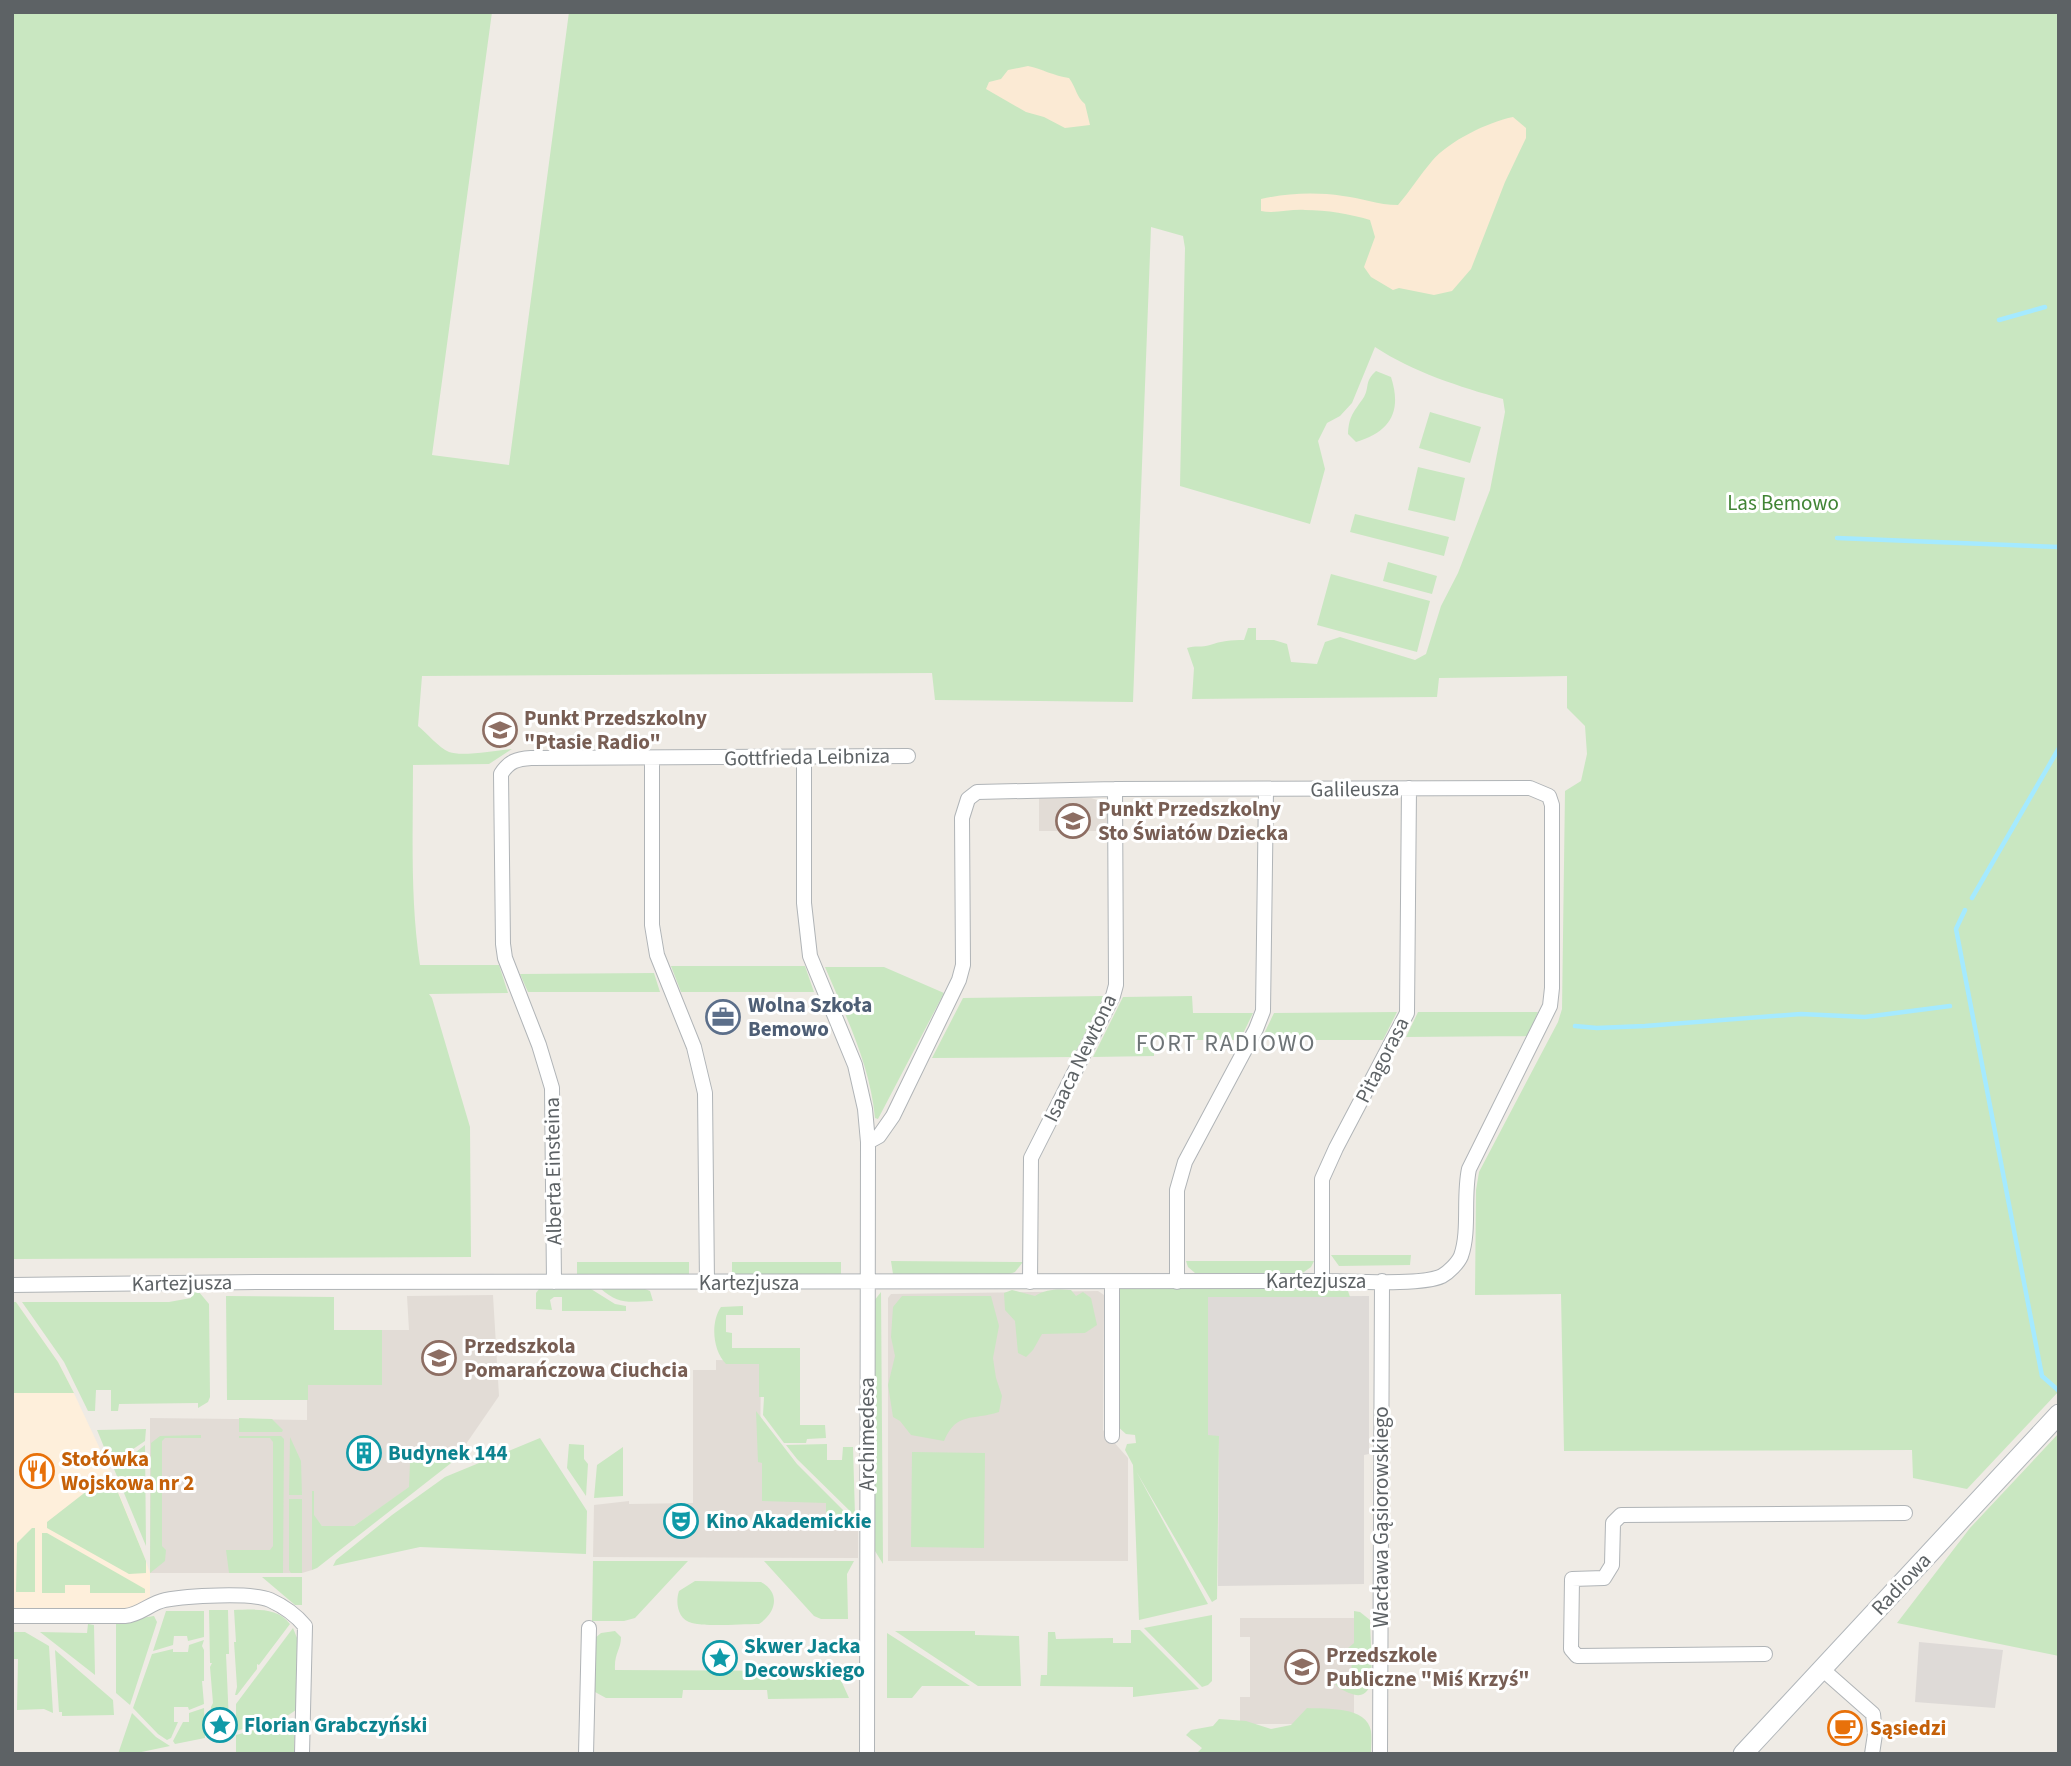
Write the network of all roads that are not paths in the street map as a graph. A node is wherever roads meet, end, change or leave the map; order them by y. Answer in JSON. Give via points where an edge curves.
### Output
{"nodes":[{"id":1,"x":908,"y":756,"type":"dead end"},
{"id":2,"x":804,"y":757,"type":"junction"},
{"id":3,"x":652,"y":758,"type":"junction"},
{"id":4,"x":501,"y":774,"type":"joint"},
{"id":5,"x":1409,"y":788,"type":"junction"},
{"id":6,"x":1115,"y":789,"type":"junction"},
{"id":7,"x":1266,"y":790,"type":"junction"},
{"id":8,"x":868,"y":1142,"type":"junction"},
{"id":9,"x":1464,"y":1240,"type":"joint"},
{"id":10,"x":1382,"y":1280,"type":"junction"},
{"id":11,"x":1322,"y":1281,"type":"junction"},
{"id":12,"x":554,"y":1282,"type":"junction"},
{"id":13,"x":867,"y":1282,"type":"junction"},
{"id":14,"x":1030,"y":1282,"type":"junction"},
{"id":15,"x":1112,"y":1282,"type":"junction"},
{"id":16,"x":1177,"y":1282,"type":"junction"},
{"id":17,"x":707,"y":1283,"type":"junction"},
{"id":18,"x":12,"y":1286,"type":"edge"},
{"id":19,"x":2059,"y":1414,"type":"edge"},
{"id":20,"x":1112,"y":1436,"type":"dead end"},
{"id":21,"x":1905,"y":1513,"type":"dead end"},
{"id":22,"x":12,"y":1616,"type":"edge"},
{"id":23,"x":589,"y":1628,"type":"dead end"},
{"id":24,"x":1765,"y":1654,"type":"dead end"},
{"id":25,"x":1822,"y":1669,"type":"junction"},
{"id":26,"x":302,"y":1754,"type":"edge"},
{"id":27,"x":586,"y":1754,"type":"edge"},
{"id":28,"x":867,"y":1754,"type":"edge"},
{"id":29,"x":1380,"y":1754,"type":"edge"},
{"id":30,"x":1743,"y":1754,"type":"edge"},
{"id":31,"x":1872,"y":1754,"type":"edge"}],
"edges":[{"from":1,"to":2,"type":"street","name":"Gottfrieda Leibniza"},
{"from":2,"to":3,"type":"street","name":"Gottfrieda Leibniza"},
{"from":2,"to":8,"type":"street","name":"Archimedesa","via":[[804,903],[810,956],[855,1065]]},
{"from":3,"to":4,"type":"street","name":"Gottfrieda Leibniza","via":[[517,759]]},
{"from":3,"to":17,"type":"street","via":[[652,925],[657,955],[694,1047],[705,1093]]},
{"from":4,"to":12,"type":"street","name":"Alberta Einsteina","via":[[505,958],[539,1045],[552,1095]]},
{"from":5,"to":7,"type":"street","name":"Galileusza"},
{"from":5,"to":9,"type":"street","name":"Galileusza","via":[[1530,788],[1549,796],[1552,805],[1551,997],[1469,1169]]},
{"from":5,"to":11,"type":"street","name":"Pitagorasa","via":[[1407,1013],[1322,1179]]},
{"from":6,"to":7,"type":"street","name":"Galileusza"},
{"from":6,"to":8,"type":"street","name":"Galileusza","via":[[977,793],[964,807],[963,965],[959,981],[893,1116],[879,1136]]},
{"from":6,"to":14,"type":"street","name":"Isaaca Newtona","via":[[1116,985],[1031,1158]]},
{"from":7,"to":16,"type":"street","via":[[1263,1011],[1180,1175]]},
{"from":8,"to":13,"type":"street","name":"Archimedesa"},
{"from":9,"to":10,"type":"street","name":"Kartezjusza","via":[[1460,1257],[1443,1275],[1424,1281]]},
{"from":10,"to":11,"type":"street","name":"Kartezjusza"},
{"from":10,"to":29,"type":"street","name":"Wacława Gąsiorowskiego"},
{"from":11,"to":16,"type":"street","name":"Kartezjusza"},
{"from":12,"to":17,"type":"street","name":"Kartezjusza"},
{"from":12,"to":18,"type":"street","name":"Kartezjusza"},
{"from":13,"to":14,"type":"street","name":"Kartezjusza"},
{"from":13,"to":17,"type":"street","name":"Kartezjusza"},
{"from":13,"to":28,"type":"street","name":"Archimedesa"},
{"from":14,"to":15,"type":"street","name":"Kartezjusza"},
{"from":15,"to":16,"type":"street","name":"Kartezjusza"},
{"from":15,"to":20,"type":"street"},
{"from":19,"to":25,"type":"main road","name":"Radiowa"},
{"from":21,"to":24,"type":"street","via":[[1621,1515],[1613,1523],[1612,1565],[1604,1578],[1572,1579],[1571,1649],[1577,1657]]},
{"from":22,"to":26,"type":"street","via":[[131,1615],[167,1600],[268,1599],[305,1626]]},
{"from":23,"to":27,"type":"street"},
{"from":25,"to":30,"type":"main road","name":"Radiowa"},
{"from":25,"to":31,"type":"street","via":[[1873,1714]]}]}
